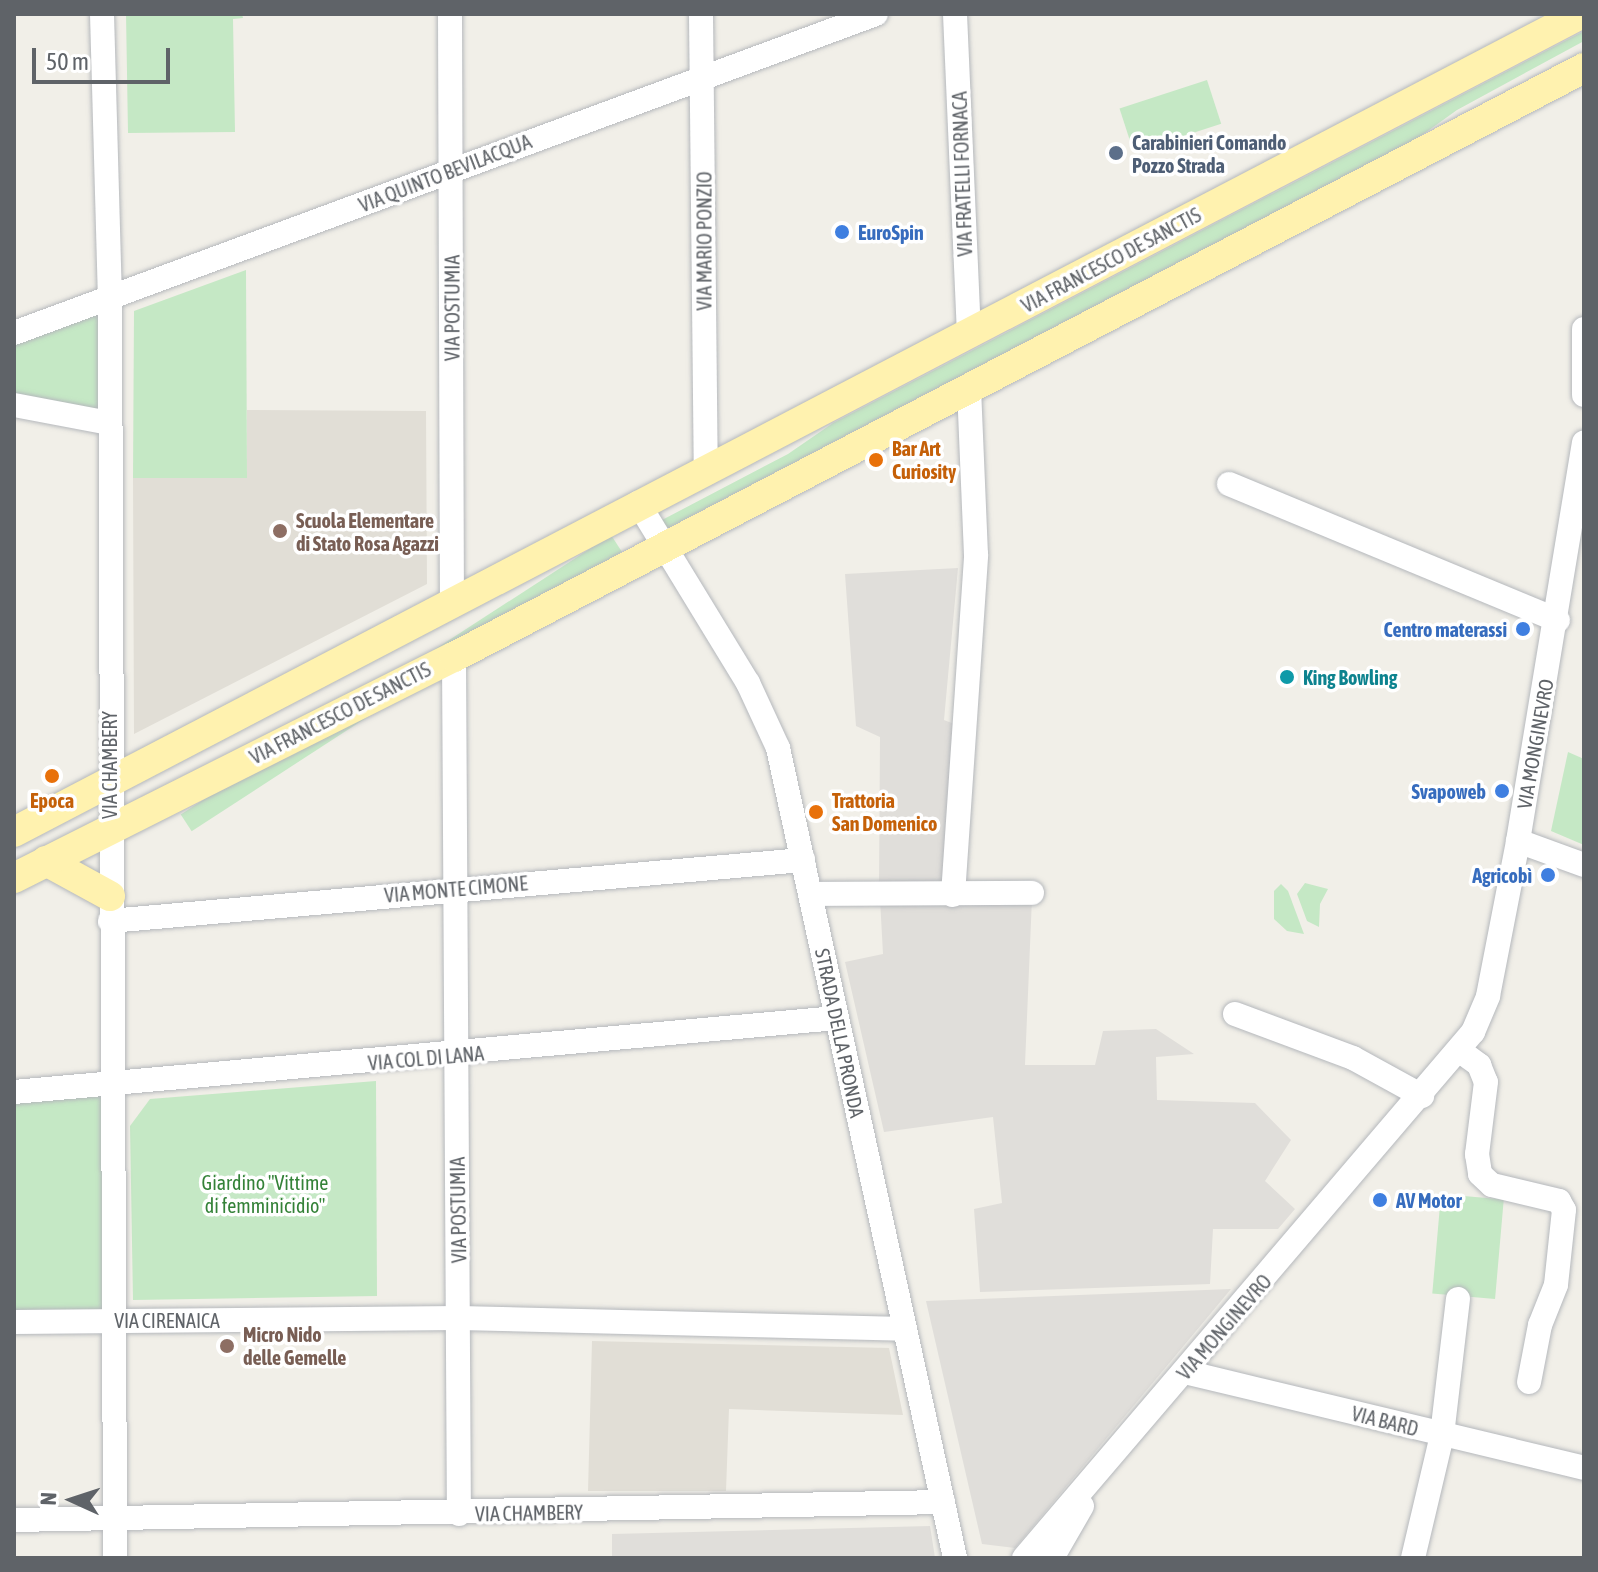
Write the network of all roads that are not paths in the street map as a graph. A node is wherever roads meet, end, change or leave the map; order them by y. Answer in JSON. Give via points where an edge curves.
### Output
{"nodes":[{"id":1,"x":102,"y":14,"type":"edge"},
{"id":2,"x":450,"y":14,"type":"edge"},
{"id":3,"x":701,"y":14,"type":"edge"},
{"id":4,"x":876,"y":14,"type":"edge"},
{"id":5,"x":955,"y":14,"type":"edge"},
{"id":6,"x":1581,"y":14,"type":"edge"},
{"id":7,"x":1584,"y":68,"type":"edge"},
{"id":8,"x":703,"y":75,"type":"junction"},
{"id":9,"x":452,"y":170,"type":"junction"},
{"id":10,"x":110,"y":298,"type":"junction"},
{"id":11,"x":1584,"y":329,"type":"edge"},
{"id":12,"x":14,"y":333,"type":"edge"},
{"id":13,"x":969,"y":334,"type":"junction"},
{"id":14,"x":969,"y":389,"type":"junction"},
{"id":15,"x":1584,"y":395,"type":"edge"},
{"id":16,"x":14,"y":405,"type":"edge"},
{"id":17,"x":109,"y":423,"type":"junction"},
{"id":18,"x":1584,"y":442,"type":"edge"},
{"id":19,"x":706,"y":469,"type":"junction"},
{"id":20,"x":1229,"y":484,"type":"dead end"},
{"id":21,"x":638,"y":503,"type":"junction"},
{"id":22,"x":664,"y":545,"type":"junction"},
{"id":23,"x":452,"y":602,"type":"junction"},
{"id":24,"x":1558,"y":620,"type":"junction"},
{"id":25,"x":454,"y":657,"type":"junction"},
{"id":26,"x":109,"y":781,"type":"junction"},
{"id":27,"x":109,"y":828,"type":"junction"},
{"id":28,"x":14,"y":832,"type":"edge"},
{"id":29,"x":1518,"y":841,"type":"junction"},
{"id":30,"x":803,"y":860,"type":"junction"},
{"id":31,"x":46,"y":861,"type":"junction"},
{"id":32,"x":1584,"y":865,"type":"edge"},
{"id":33,"x":14,"y":878,"type":"edge"},
{"id":34,"x":456,"y":889,"type":"junction"},
{"id":35,"x":1032,"y":893,"type":"dead end"},
{"id":36,"x":811,"y":894,"type":"junction"},
{"id":37,"x":953,"y":895,"type":"junction"},
{"id":38,"x":110,"y":908,"type":"junction"},
{"id":39,"x":1235,"y":1014,"type":"dead end"},
{"id":40,"x":837,"y":1018,"type":"junction"},
{"id":41,"x":1460,"y":1051,"type":"junction"},
{"id":42,"x":456,"y":1056,"type":"junction"},
{"id":43,"x":111,"y":1085,"type":"junction"},
{"id":44,"x":14,"y":1092,"type":"edge"},
{"id":45,"x":1422,"y":1096,"type":"junction"},
{"id":46,"x":1458,"y":1299,"type":"dead end"},
{"id":47,"x":459,"y":1318,"type":"junction"},
{"id":48,"x":113,"y":1320,"type":"junction"},
{"id":49,"x":14,"y":1322,"type":"edge"},
{"id":50,"x":904,"y":1329,"type":"junction"},
{"id":51,"x":1185,"y":1372,"type":"junction"},
{"id":52,"x":1529,"y":1382,"type":"dead end"},
{"id":53,"x":1442,"y":1435,"type":"junction"},
{"id":54,"x":1584,"y":1468,"type":"edge"},
{"id":55,"x":1098,"y":1476,"type":"junction"},
{"id":56,"x":943,"y":1502,"type":"junction"},
{"id":57,"x":459,"y":1514,"type":"junction"},
{"id":58,"x":114,"y":1517,"type":"junction"},
{"id":59,"x":14,"y":1520,"type":"edge"},
{"id":60,"x":958,"y":1554,"type":"edge"},
{"id":61,"x":115,"y":1558,"type":"edge"},
{"id":62,"x":1024,"y":1558,"type":"edge"},
{"id":63,"x":1052,"y":1558,"type":"edge"},
{"id":64,"x":1413,"y":1558,"type":"edge"}],
"edges":[{"from":1,"to":10,"type":"street","name":"VIA CHAMBERY"},
{"from":2,"to":9,"type":"street","name":"VIA POSTUMIA"},
{"from":3,"to":8,"type":"street","name":"VIA MARIO PONZIO"},
{"from":4,"to":8,"type":"street","name":"VIA QUINTO BEVILACQUA"},
{"from":5,"to":13,"type":"street","name":"VIA FRATELLI FORNACA"},
{"from":6,"to":13,"type":"main road","name":"VIA FRANCESCO DE SANCTIS"},
{"from":7,"to":14,"type":"main road","name":"VIA FRANCESCO DE SANCTIS"},
{"from":8,"to":9,"type":"street","name":"VIA QUINTO BEVILACQUA"},
{"from":8,"to":19,"type":"street","name":"VIA MARIO PONZIO"},
{"from":9,"to":10,"type":"street","name":"VIA QUINTO BEVILACQUA"},
{"from":9,"to":23,"type":"street","name":"VIA POSTUMIA"},
{"from":10,"to":12,"type":"street","name":"VIA QUINTO BEVILACQUA"},
{"from":10,"to":17,"type":"street","name":"VIA CHAMBERY"},
{"from":11,"to":15,"type":"street"},
{"from":13,"to":19,"type":"main road","name":"VIA FRANCESCO DE SANCTIS"},
{"from":14,"to":22,"type":"main road","name":"VIA FRANCESCO DE SANCTIS"},
{"from":14,"to":37,"type":"street","via":[[976,555]]},
{"from":16,"to":17,"type":"street"},
{"from":17,"to":26,"type":"street","name":"VIA CHAMBERY"},
{"from":18,"to":24,"type":"street","name":"VIA MONGINEVRO"},
{"from":19,"to":21,"type":"main road","name":"VIA FRANCESCO DE SANCTIS"},
{"from":20,"to":24,"type":"street"},
{"from":21,"to":22,"type":"street"},
{"from":21,"to":23,"type":"main road","name":"VIA FRANCESCO DE SANCTIS"},
{"from":22,"to":25,"type":"main road","name":"VIA FRANCESCO DE SANCTIS"},
{"from":22,"to":30,"type":"street","name":"STRADA DELLA PRONDA","via":[[748,683],[778,748]]},
{"from":23,"to":26,"type":"main road","name":"VIA FRANCESCO DE SANCTIS"},
{"from":24,"to":29,"type":"street","name":"VIA MONGINEVRO"},
{"from":25,"to":27,"type":"main road","name":"VIA FRANCESCO DE SANCTIS"},
{"from":25,"to":34,"type":"street","name":"VIA POSTUMIA"},
{"from":26,"to":27,"type":"street","name":"VIA CHAMBERY"},
{"from":26,"to":28,"type":"main road","name":"VIA FRANCESCO DE SANCTIS"},
{"from":27,"to":31,"type":"main road","name":"VIA FRANCESCO DE SANCTIS"},
{"from":27,"to":38,"type":"street","name":"VIA CHAMBERY"},
{"from":29,"to":32,"type":"street"},
{"from":29,"to":41,"type":"street","name":"VIA MONGINEVRO","via":[[1488,996]]},
{"from":30,"to":34,"type":"street","name":"VIA MONTE CIMONE"},
{"from":30,"to":36,"type":"street","name":"STRADA DELLA PRONDA"},
{"from":31,"to":33,"type":"main road","name":"VIA FRANCESCO DE SANCTIS"},
{"from":31,"to":38,"type":"main road"},
{"from":34,"to":38,"type":"street","name":"VIA MONTE CIMONE"},
{"from":34,"to":42,"type":"street","name":"VIA POSTUMIA"},
{"from":35,"to":37,"type":"street"},
{"from":36,"to":37,"type":"street"},
{"from":36,"to":40,"type":"street","name":"STRADA DELLA PRONDA"},
{"from":38,"to":43,"type":"street","name":"VIA CHAMBERY"},
{"from":39,"to":45,"type":"street","via":[[1353,1058]]},
{"from":40,"to":42,"type":"street","name":"VIA COL DI LANA"},
{"from":40,"to":50,"type":"street","name":"STRADA DELLA PRONDA"},
{"from":41,"to":45,"type":"street","name":"VIA MONGINEVRO"},
{"from":41,"to":52,"type":"street","via":[[1479,1065],[1486,1082],[1477,1154],[1480,1174],[1492,1185],[1559,1201],[1564,1210],[1556,1285],[1540,1325]]},
{"from":42,"to":43,"type":"street","name":"VIA COL DI LANA"},
{"from":42,"to":47,"type":"street","name":"VIA POSTUMIA"},
{"from":43,"to":44,"type":"street","name":"VIA COL DI LANA"},
{"from":43,"to":48,"type":"street","name":"VIA CHAMBERY"},
{"from":45,"to":51,"type":"street","name":"VIA MONGINEVRO"},
{"from":46,"to":53,"type":"street"},
{"from":47,"to":48,"type":"street","name":"VIA CIRENAICA"},
{"from":47,"to":50,"type":"street"},
{"from":47,"to":57,"type":"street"},
{"from":48,"to":49,"type":"street","name":"VIA CIRENAICA"},
{"from":48,"to":58,"type":"street","name":"VIA CHAMBERY"},
{"from":50,"to":56,"type":"street","name":"STRADA DELLA PRONDA"},
{"from":51,"to":53,"type":"street","name":"VIA BARD"},
{"from":51,"to":55,"type":"street","name":"VIA MONGINEVRO"},
{"from":53,"to":54,"type":"street","name":"VIA BARD"},
{"from":53,"to":64,"type":"street"},
{"from":55,"to":62,"type":"street","name":"VIA MONGINEVRO"},
{"from":55,"to":63,"type":"street"},
{"from":56,"to":57,"type":"street","name":"VIA CHAMBERY"},
{"from":56,"to":60,"type":"street","name":"STRADA DELLA PRONDA"},
{"from":57,"to":58,"type":"street","name":"VIA CHAMBERY"},
{"from":58,"to":59,"type":"street"},
{"from":58,"to":61,"type":"street","name":"VIA CHAMBERY"}]}
